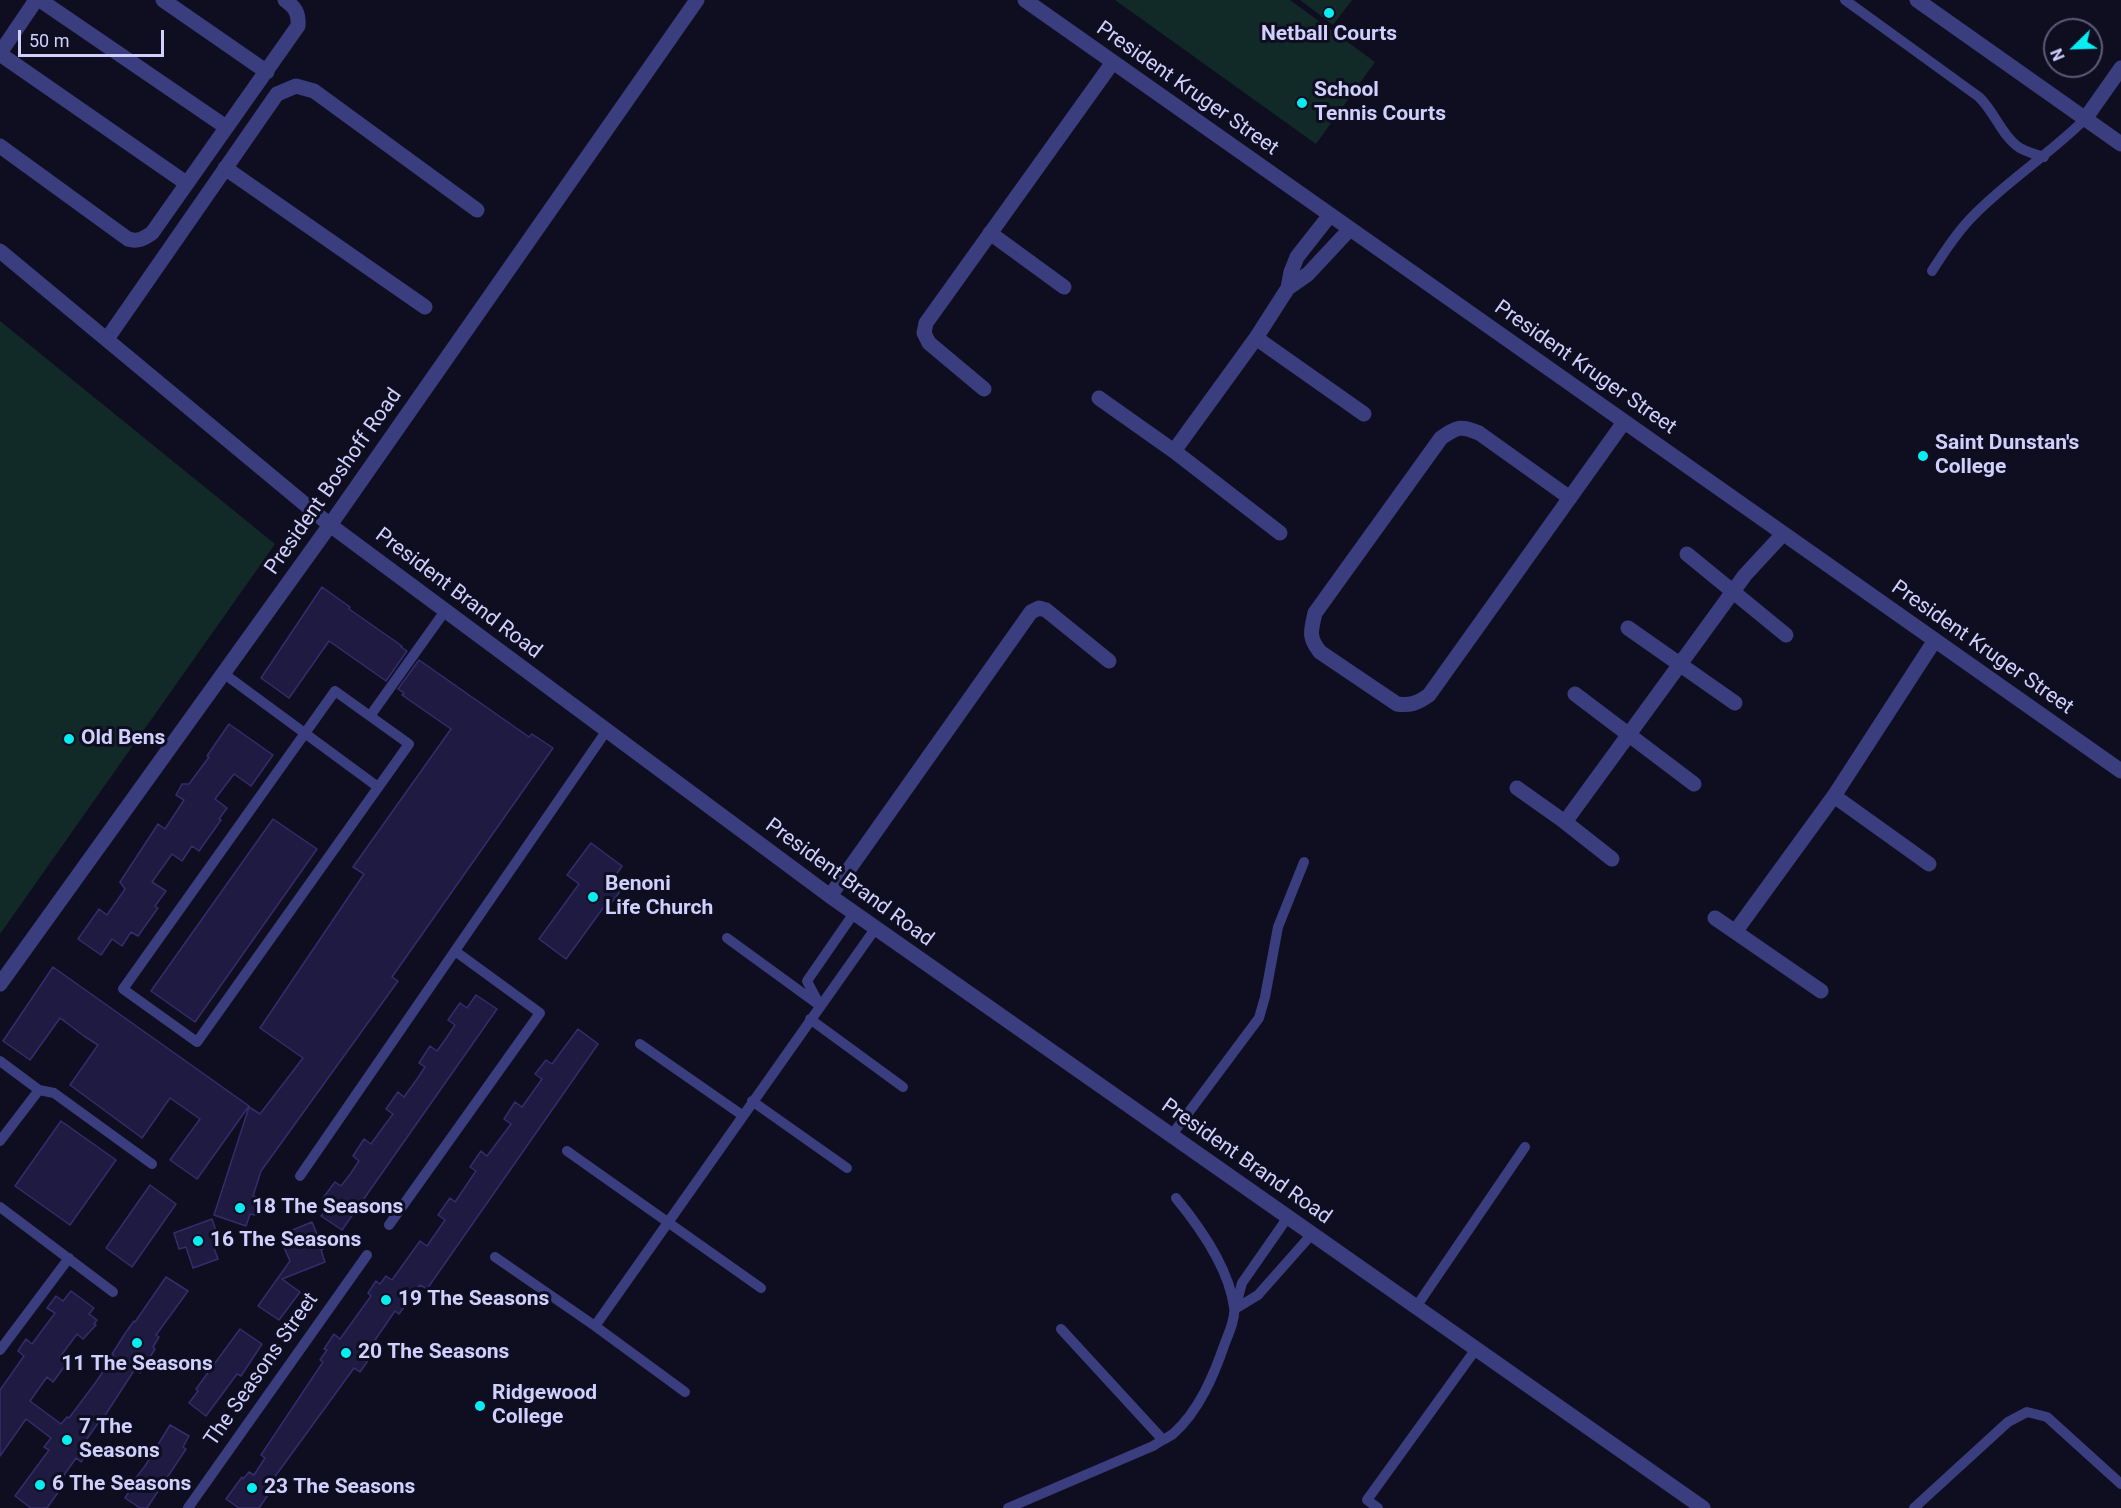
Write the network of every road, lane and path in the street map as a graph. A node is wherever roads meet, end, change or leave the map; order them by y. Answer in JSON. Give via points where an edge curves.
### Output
{"nodes":[{"id":1,"x":38,"y":0,"type":"edge"},
{"id":2,"x":163,"y":0,"type":"edge"},
{"id":3,"x":285,"y":0,"type":"edge"},
{"id":4,"x":697,"y":0,"type":"edge"},
{"id":5,"x":1025,"y":0,"type":"edge"},
{"id":6,"x":1845,"y":0,"type":"edge"},
{"id":7,"x":1917,"y":0,"type":"edge"},
{"id":8,"x":0,"y":53,"type":"edge"},
{"id":9,"x":1113,"y":62,"type":"junction"},
{"id":10,"x":2121,"y":68,"type":"edge"},
{"id":11,"x":267,"y":72,"type":"junction"},
{"id":12,"x":2085,"y":119,"type":"junction"},
{"id":13,"x":226,"y":127,"type":"junction"},
{"id":14,"x":2121,"y":144,"type":"edge"},
{"id":15,"x":0,"y":146,"type":"edge"},
{"id":16,"x":2044,"y":157,"type":"junction"},
{"id":17,"x":225,"y":168,"type":"junction"},
{"id":18,"x":186,"y":183,"type":"junction"},
{"id":19,"x":477,"y":210,"type":"dead end"},
{"id":20,"x":1330,"y":214,"type":"junction"},
{"id":21,"x":1350,"y":229,"type":"junction"},
{"id":22,"x":990,"y":233,"type":"junction"},
{"id":23,"x":0,"y":251,"type":"edge"},
{"id":24,"x":1932,"y":271,"type":"dead end"},
{"id":25,"x":1064,"y":287,"type":"dead end"},
{"id":26,"x":1288,"y":288,"type":"junction"},
{"id":27,"x":425,"y":307,"type":"dead end"},
{"id":28,"x":1256,"y":338,"type":"junction"},
{"id":29,"x":107,"y":339,"type":"junction"},
{"id":30,"x":984,"y":389,"type":"dead end"},
{"id":31,"x":1098,"y":398,"type":"dead end"},
{"id":32,"x":1364,"y":414,"type":"dead end"},
{"id":33,"x":1624,"y":422,"type":"junction"},
{"id":34,"x":1174,"y":451,"type":"junction"},
{"id":35,"x":1570,"y":498,"type":"junction"},
{"id":36,"x":330,"y":525,"type":"junction"},
{"id":37,"x":1280,"y":533,"type":"dead end"},
{"id":38,"x":1783,"y":534,"type":"junction"},
{"id":39,"x":1688,"y":554,"type":"dead end"},
{"id":40,"x":1733,"y":591,"type":"junction"},
{"id":41,"x":445,"y":611,"type":"junction"},
{"id":42,"x":1628,"y":628,"type":"dead end"},
{"id":43,"x":1786,"y":635,"type":"dead end"},
{"id":44,"x":1935,"y":640,"type":"junction"},
{"id":45,"x":1108,"y":661,"type":"dead end"},
{"id":46,"x":1680,"y":664,"type":"junction"},
{"id":47,"x":223,"y":674,"type":"junction"},
{"id":48,"x":1575,"y":694,"type":"dead end"},
{"id":49,"x":1734,"y":703,"type":"dead end"},
{"id":50,"x":370,"y":716,"type":"junction"},
{"id":51,"x":607,"y":730,"type":"junction"},
{"id":52,"x":304,"y":733,"type":"junction"},
{"id":53,"x":1629,"y":734,"type":"junction"},
{"id":54,"x":2121,"y":771,"type":"edge"},
{"id":55,"x":1694,"y":784,"type":"dead end"},
{"id":56,"x":378,"y":787,"type":"junction"},
{"id":57,"x":1517,"y":788,"type":"dead end"},
{"id":58,"x":1834,"y":796,"type":"junction"},
{"id":59,"x":1565,"y":822,"type":"junction"},
{"id":60,"x":1612,"y":860,"type":"dead end"},
{"id":61,"x":1304,"y":862,"type":"dead end"},
{"id":62,"x":1929,"y":864,"type":"dead end"},
{"id":63,"x":830,"y":896,"type":"junction"},
{"id":64,"x":854,"y":913,"type":"junction"},
{"id":65,"x":1715,"y":918,"type":"dead end"},
{"id":66,"x":875,"y":929,"type":"junction"},
{"id":67,"x":1735,"y":932,"type":"junction"},
{"id":68,"x":727,"y":938,"type":"dead end"},
{"id":69,"x":454,"y":951,"type":"junction"},
{"id":70,"x":0,"y":984,"type":"edge"},
{"id":71,"x":1821,"y":991,"type":"dead end"},
{"id":72,"x":819,"y":1005,"type":"junction"},
{"id":73,"x":810,"y":1019,"type":"junction"},
{"id":74,"x":640,"y":1044,"type":"dead end"},
{"id":75,"x":0,"y":1061,"type":"edge"},
{"id":76,"x":903,"y":1087,"type":"dead end"},
{"id":77,"x":39,"y":1090,"type":"junction"},
{"id":78,"x":752,"y":1101,"type":"junction"},
{"id":79,"x":742,"y":1115,"type":"junction"},
{"id":80,"x":1171,"y":1136,"type":"junction"},
{"id":81,"x":0,"y":1141,"type":"edge"},
{"id":82,"x":1525,"y":1147,"type":"dead end"},
{"id":83,"x":567,"y":1151,"type":"dead end"},
{"id":84,"x":152,"y":1164,"type":"dead end"},
{"id":85,"x":847,"y":1168,"type":"dead end"},
{"id":86,"x":300,"y":1176,"type":"dead end"},
{"id":87,"x":1176,"y":1198,"type":"dead end"},
{"id":88,"x":0,"y":1208,"type":"edge"},
{"id":89,"x":1288,"y":1217,"type":"junction"},
{"id":90,"x":667,"y":1222,"type":"junction"},
{"id":91,"x":389,"y":1225,"type":"dead end"},
{"id":92,"x":1312,"y":1234,"type":"junction"},
{"id":93,"x":367,"y":1255,"type":"dead end"},
{"id":94,"x":495,"y":1257,"type":"dead end"},
{"id":95,"x":69,"y":1258,"type":"junction"},
{"id":96,"x":761,"y":1288,"type":"dead end"},
{"id":97,"x":113,"y":1292,"type":"dead end"},
{"id":98,"x":1416,"y":1307,"type":"junction"},
{"id":99,"x":1235,"y":1309,"type":"junction"},
{"id":100,"x":595,"y":1326,"type":"junction"},
{"id":101,"x":1061,"y":1329,"type":"dead end"},
{"id":102,"x":1476,"y":1349,"type":"junction"},
{"id":103,"x":0,"y":1350,"type":"edge"},
{"id":104,"x":685,"y":1392,"type":"dead end"},
{"id":105,"x":1162,"y":1440,"type":"junction"},
{"id":106,"x":2121,"y":1484,"type":"edge"},
{"id":107,"x":1021,"y":1505,"type":"edge"},
{"id":108,"x":188,"y":1508,"type":"edge"},
{"id":109,"x":1008,"y":1508,"type":"edge"},
{"id":110,"x":1377,"y":1508,"type":"edge"},
{"id":111,"x":1703,"y":1508,"type":"edge"},
{"id":112,"x":1914,"y":1508,"type":"edge"}],
"edges":[{"from":1,"to":8,"type":"street"},
{"from":1,"to":13,"type":"street"},
{"from":2,"to":11,"type":"street"},
{"from":3,"to":11,"type":"street","via":[[294,6],[298,26]]},
{"from":4,"to":36,"type":"street","name":"President Boshoff Road"},
{"from":5,"to":9,"type":"street","name":"President Kruger Street"},
{"from":6,"to":16,"type":"lane","via":[[1979,97],[2018,146]]},
{"from":7,"to":12,"type":"street"},
{"from":8,"to":18,"type":"street"},
{"from":9,"to":20,"type":"street","name":"President Kruger Street"},
{"from":9,"to":22,"type":"street"},
{"from":10,"to":12,"type":"street"},
{"from":11,"to":13,"type":"street"},
{"from":12,"to":14,"type":"street"},
{"from":12,"to":16,"type":"lane"},
{"from":13,"to":18,"type":"street"},
{"from":15,"to":18,"type":"street","via":[[135,241],[152,233]]},
{"from":16,"to":24,"type":"lane","via":[[1972,217]]},
{"from":17,"to":19,"type":"street","via":[[276,94],[296,86],[314,91]]},
{"from":17,"to":27,"type":"street"},
{"from":17,"to":29,"type":"street"},
{"from":20,"to":21,"type":"street","name":"President Kruger Street"},
{"from":20,"to":26,"type":"street","via":[[1297,258]]},
{"from":21,"to":26,"type":"street","via":[[1308,274]]},
{"from":21,"to":33,"type":"street","name":"President Kruger Street"},
{"from":22,"to":25,"type":"street"},
{"from":22,"to":30,"type":"street","via":[[930,317],[924,333],[929,343]]},
{"from":23,"to":29,"type":"street","name":"President Brand Road"},
{"from":26,"to":28,"type":"street"},
{"from":28,"to":32,"type":"street"},
{"from":28,"to":34,"type":"street"},
{"from":29,"to":36,"type":"street","name":"President Brand Road"},
{"from":31,"to":34,"type":"street"},
{"from":33,"to":35,"type":"street"},
{"from":33,"to":38,"type":"street","name":"President Kruger Street"},
{"from":34,"to":37,"type":"street"},
{"from":35,"to":35,"type":"street","via":[[1429,695],[1419,702],[1409,706],[1396,704],[1320,652],[1311,641],[1315,613],[1441,438],[1454,429],[1464,427],[1479,433]]},
{"from":36,"to":41,"type":"street","name":"President Brand Road"},
{"from":36,"to":47,"type":"street","name":"President Boshoff Road"},
{"from":38,"to":40,"type":"street"},
{"from":38,"to":44,"type":"street","name":"President Kruger Street"},
{"from":39,"to":40,"type":"street"},
{"from":40,"to":43,"type":"street"},
{"from":40,"to":46,"type":"street"},
{"from":41,"to":50,"type":"lane"},
{"from":41,"to":51,"type":"street","name":"President Brand Road"},
{"from":42,"to":46,"type":"street"},
{"from":44,"to":54,"type":"street","name":"President Kruger Street"},
{"from":44,"to":58,"type":"street"},
{"from":45,"to":63,"type":"street","via":[[1046,610],[1031,612]]},
{"from":46,"to":49,"type":"street"},
{"from":46,"to":53,"type":"street"},
{"from":47,"to":52,"type":"lane"},
{"from":47,"to":70,"type":"street","name":"President Boshoff Road"},
{"from":48,"to":53,"type":"street"},
{"from":50,"to":52,"type":"lane","via":[[335,691]]},
{"from":50,"to":56,"type":"lane","via":[[409,744]]},
{"from":51,"to":63,"type":"street","name":"President Brand Road"},
{"from":51,"to":69,"type":"lane"},
{"from":52,"to":56,"type":"lane"},
{"from":52,"to":56,"type":"lane","via":[[123,989],[197,1042]]},
{"from":53,"to":55,"type":"street"},
{"from":53,"to":59,"type":"street"},
{"from":57,"to":59,"type":"street"},
{"from":58,"to":62,"type":"street"},
{"from":58,"to":67,"type":"street"},
{"from":59,"to":60,"type":"street"},
{"from":61,"to":80,"type":"lane","via":[[1278,927],[1259,1018]]},
{"from":63,"to":64,"type":"street","name":"President Brand Road"},
{"from":64,"to":66,"type":"street","name":"President Brand Road"},
{"from":64,"to":72,"type":"lane","via":[[807,981]]},
{"from":65,"to":67,"type":"street"},
{"from":66,"to":72,"type":"lane"},
{"from":66,"to":80,"type":"street","name":"President Brand Road"},
{"from":67,"to":71,"type":"street"},
{"from":68,"to":72,"type":"lane"},
{"from":69,"to":86,"type":"lane"},
{"from":69,"to":91,"type":"lane","via":[[540,1013]]},
{"from":72,"to":73,"type":"lane"},
{"from":73,"to":76,"type":"lane"},
{"from":73,"to":78,"type":"lane"},
{"from":74,"to":79,"type":"lane"},
{"from":75,"to":77,"type":"lane"},
{"from":77,"to":81,"type":"lane"},
{"from":77,"to":84,"type":"lane","via":[[54,1093]]},
{"from":78,"to":79,"type":"lane"},
{"from":78,"to":85,"type":"lane"},
{"from":79,"to":90,"type":"lane"},
{"from":80,"to":89,"type":"street","name":"President Brand Road"},
{"from":82,"to":98,"type":"lane"},
{"from":83,"to":90,"type":"lane"},
{"from":87,"to":99,"type":"lane","via":[[1198,1225],[1216,1257]]},
{"from":88,"to":95,"type":"lane"},
{"from":89,"to":92,"type":"street","name":"President Brand Road"},
{"from":89,"to":99,"type":"lane","via":[[1242,1283]]},
{"from":90,"to":96,"type":"lane"},
{"from":90,"to":100,"type":"lane"},
{"from":92,"to":98,"type":"street","name":"President Brand Road"},
{"from":92,"to":99,"type":"lane","via":[[1258,1295]]},
{"from":93,"to":108,"type":"lane","name":"The Seasons Street"},
{"from":94,"to":100,"type":"lane"},
{"from":95,"to":97,"type":"lane"},
{"from":95,"to":103,"type":"lane"},
{"from":98,"to":102,"type":"street","name":"President Brand Road"},
{"from":99,"to":105,"type":"lane","via":[[1215,1372],[1194,1409],[1173,1434]]},
{"from":100,"to":104,"type":"lane"},
{"from":101,"to":105,"type":"lane"},
{"from":102,"to":110,"type":"lane","via":[[1367,1500]]},
{"from":102,"to":111,"type":"street","name":"President Brand Road"},
{"from":105,"to":107,"type":"lane"},
{"from":106,"to":112,"type":"lane","via":[[2047,1417],[2027,1412],[2008,1422]]},
{"from":107,"to":109,"type":"lane"}]}
